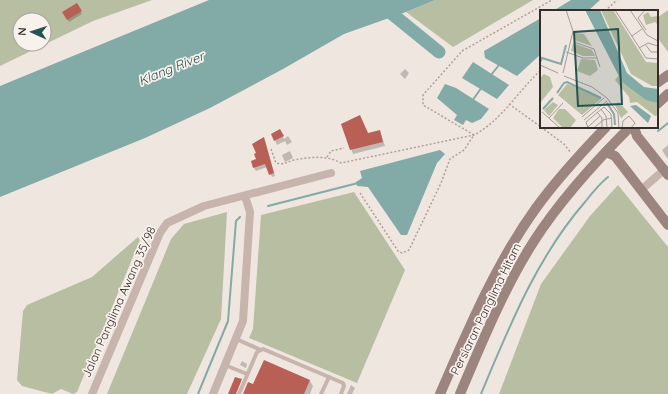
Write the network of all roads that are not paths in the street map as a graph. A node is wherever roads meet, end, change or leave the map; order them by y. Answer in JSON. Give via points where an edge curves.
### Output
{"nodes":[{"id":1,"x":668,"y":75,"type":"edge"},
{"id":2,"x":658,"y":82,"type":"edge"},
{"id":3,"x":668,"y":94,"type":"edge"},
{"id":4,"x":658,"y":103,"type":"edge"},
{"id":5,"x":605,"y":128,"type":"edge"},
{"id":6,"x":629,"y":128,"type":"edge"},
{"id":7,"x":634,"y":128,"type":"edge"},
{"id":8,"x":606,"y":152,"type":"junction"},
{"id":9,"x":331,"y":173,"type":"dead end"},
{"id":10,"x":666,"y":173,"type":"edge"},
{"id":11,"x":641,"y":190,"type":"junction"},
{"id":12,"x":246,"y":196,"type":"junction"},
{"id":13,"x":668,"y":225,"type":"edge"},
{"id":14,"x":236,"y":340,"type":"junction"},
{"id":15,"x":259,"y":349,"type":"junction"},
{"id":16,"x":225,"y":365,"type":"junction"},
{"id":17,"x":247,"y":374,"type":"junction"},
{"id":18,"x":329,"y":377,"type":"junction"},
{"id":19,"x":92,"y":394,"type":"edge"},
{"id":20,"x":213,"y":394,"type":"edge"},
{"id":21,"x":239,"y":394,"type":"edge"},
{"id":22,"x":321,"y":394,"type":"edge"},
{"id":23,"x":342,"y":394,"type":"edge"},
{"id":24,"x":440,"y":394,"type":"edge"},
{"id":25,"x":460,"y":394,"type":"edge"}],
"edges":[{"from":1,"to":2,"type":"main road"},
{"from":3,"to":4,"type":"main road"},
{"from":5,"to":24,"type":"main road","name":"Persiaran Panglima Hitam","via":[[575,159],[536,208],[506,255],[482,298]]},
{"from":6,"to":8,"type":"main road","name":"Persiaran Panglima Hitam"},
{"from":7,"to":10,"type":"main road","via":[[637,136]]},
{"from":8,"to":11,"type":"main road","via":[[615,156]]},
{"from":8,"to":25,"type":"main road","name":"Persiaran Panglima Hitam","via":[[549,218],[522,261]]},
{"from":9,"to":12,"type":"street","name":"Jalan Panglima Awang 35/98"},
{"from":10,"to":11,"type":"street"},
{"from":11,"to":13,"type":"main road"},
{"from":12,"to":14,"type":"street","via":[[250,212],[243,321]]},
{"from":12,"to":19,"type":"street","name":"Jalan Panglima Awang 35/98","via":[[204,206],[167,223],[160,233]]},
{"from":14,"to":15,"type":"lane"},
{"from":14,"to":16,"type":"street"},
{"from":15,"to":17,"type":"lane"},
{"from":15,"to":18,"type":"lane"},
{"from":16,"to":17,"type":"lane"},
{"from":16,"to":20,"type":"street"},
{"from":17,"to":21,"type":"lane"},
{"from":18,"to":22,"type":"lane"},
{"from":18,"to":23,"type":"lane","via":[[343,383]]}]}
